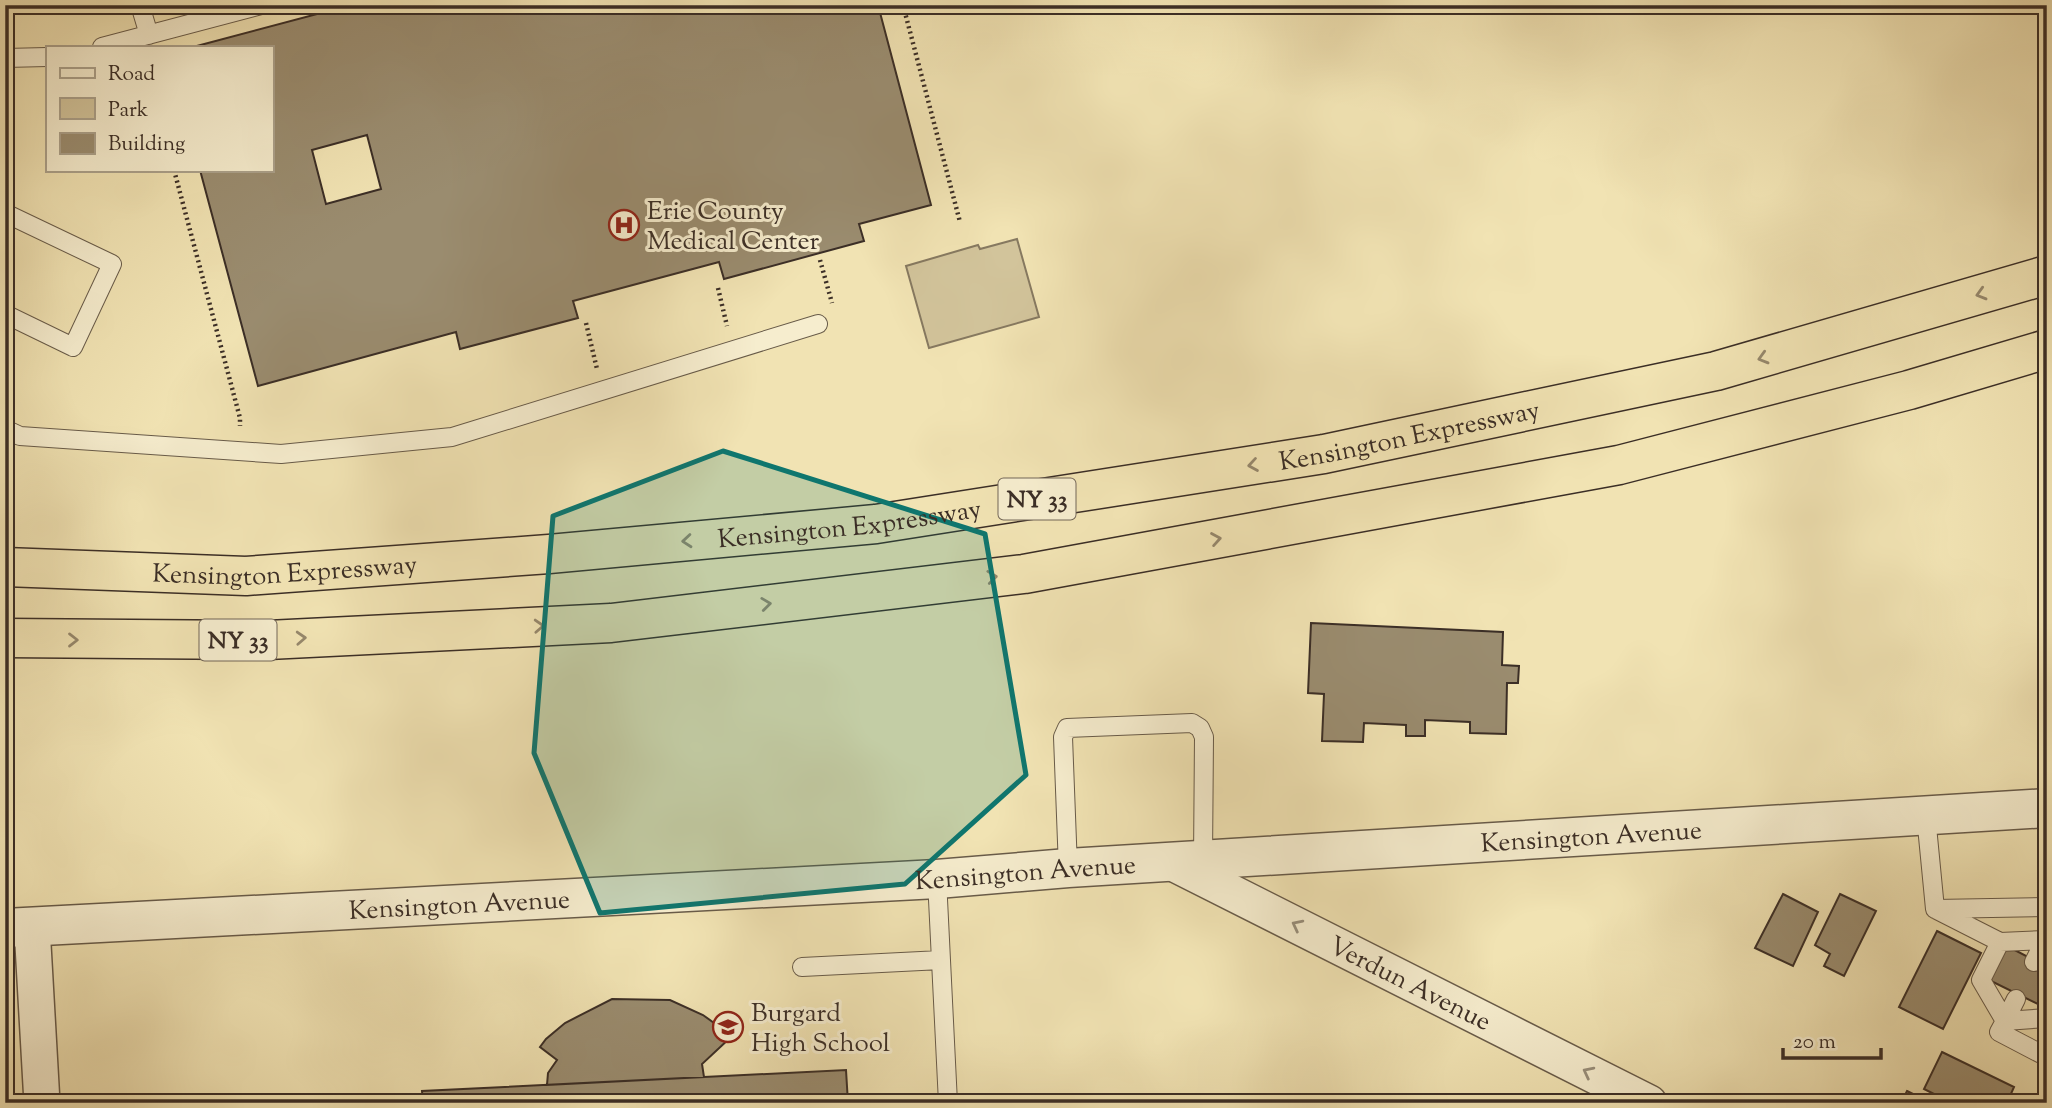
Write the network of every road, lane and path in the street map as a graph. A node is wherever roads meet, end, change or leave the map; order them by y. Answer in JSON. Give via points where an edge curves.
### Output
{"nodes":[{"id":1,"x":140,"y":5,"type":"edge"},
{"id":2,"x":261,"y":5,"type":"edge"},
{"id":3,"x":903,"y":5,"type":"edge"},
{"id":4,"x":149,"y":35,"type":"junction"},
{"id":5,"x":106,"y":46,"type":"edge"},
{"id":6,"x":46,"y":57,"type":"edge"},
{"id":7,"x":5,"y":58,"type":"edge"},
{"id":8,"x":175,"y":172,"type":"edge"},
{"id":9,"x":5,"y":213,"type":"edge"},
{"id":10,"x":960,"y":222,"type":"dead end"},
{"id":11,"x":820,"y":260,"type":"dead end"},
{"id":12,"x":2047,"y":275,"type":"edge"},
{"id":13,"x":718,"y":288,"type":"dead end"},
{"id":14,"x":833,"y":309,"type":"dead end"},
{"id":15,"x":5,"y":314,"type":"edge"},
{"id":16,"x":586,"y":323,"type":"dead end"},
{"id":17,"x":818,"y":324,"type":"dead end"},
{"id":18,"x":728,"y":332,"type":"dead end"},
{"id":19,"x":2047,"y":349,"type":"edge"},
{"id":20,"x":596,"y":366,"type":"dead end"},
{"id":21,"x":5,"y":429,"type":"edge"},
{"id":22,"x":240,"y":429,"type":"dead end"},
{"id":23,"x":5,"y":567,"type":"edge"},
{"id":24,"x":5,"y":638,"type":"edge"},
{"id":25,"x":2042,"y":810,"type":"edge"},
{"id":26,"x":1926,"y":816,"type":"junction"},
{"id":27,"x":1187,"y":861,"type":"junction"},
{"id":28,"x":1068,"y":868,"type":"junction"},
{"id":29,"x":937,"y":879,"type":"junction"},
{"id":30,"x":2047,"y":906,"type":"edge"},
{"id":31,"x":1935,"y":909,"type":"junction"},
{"id":32,"x":18,"y":927,"type":"edge"},
{"id":33,"x":2046,"y":940,"type":"edge"},
{"id":34,"x":2000,"y":942,"type":"junction"},
{"id":35,"x":941,"y":960,"type":"junction"},
{"id":36,"x":2034,"y":962,"type":"dead end"},
{"id":37,"x":802,"y":967,"type":"dead end"},
{"id":38,"x":2016,"y":999,"type":"dead end"},
{"id":39,"x":2047,"y":1018,"type":"edge"},
{"id":40,"x":2005,"y":1021,"type":"junction"},
{"id":41,"x":2047,"y":1057,"type":"edge"},
{"id":42,"x":42,"y":1103,"type":"edge"},
{"id":43,"x":948,"y":1103,"type":"edge"},
{"id":44,"x":1649,"y":1103,"type":"edge"}],
"edges":[{"from":1,"to":4,"type":"lane"},
{"from":2,"to":4,"type":"lane"},
{"from":3,"to":10,"type":"path"},
{"from":4,"to":5,"type":"lane"},
{"from":6,"to":7,"type":"lane"},
{"from":8,"to":22,"type":"path"},
{"from":9,"to":15,"type":"lane","via":[[112,264],[73,347]]},
{"from":11,"to":14,"type":"path"},
{"from":12,"to":23,"type":"highway","name":"Kensington Expressway","number":"NY 33","one_way":true,"via":[[1689,377],[1324,454],[876,524],[246,576]]},
{"from":13,"to":18,"type":"path"},
{"from":16,"to":20,"type":"path"},
{"from":17,"to":21,"type":"lane","via":[[452,437],[281,454],[20,436]]},
{"from":24,"to":19,"type":"highway","number":"NY 33","one_way":true,"via":[[268,640],[611,622],[1024,574],[1619,465]]},
{"from":25,"to":26,"type":"street","name":"Kensington Avenue"},
{"from":26,"to":27,"type":"street","name":"Kensington Avenue"},
{"from":26,"to":31,"type":"lane"},
{"from":27,"to":28,"type":"street","name":"Kensington Avenue"},
{"from":27,"to":28,"type":"lane","via":[[1204,737],[1200,728],[1192,723],[1067,728],[1063,737]]},
{"from":44,"to":27,"type":"street","name":"Verdun Avenue","one_way":true},
{"from":28,"to":29,"type":"street","name":"Kensington Avenue"},
{"from":29,"to":32,"type":"street","name":"Kensington Avenue"},
{"from":29,"to":35,"type":"lane"},
{"from":30,"to":31,"type":"lane"},
{"from":31,"to":34,"type":"lane"},
{"from":32,"to":42,"type":"street"},
{"from":33,"to":34,"type":"lane"},
{"from":33,"to":36,"type":"lane"},
{"from":34,"to":40,"type":"lane","via":[[1981,980]]},
{"from":35,"to":37,"type":"lane"},
{"from":35,"to":43,"type":"lane"},
{"from":38,"to":40,"type":"lane"},
{"from":39,"to":40,"type":"lane"},
{"from":40,"to":41,"type":"lane","via":[[1999,1032]]}]}
